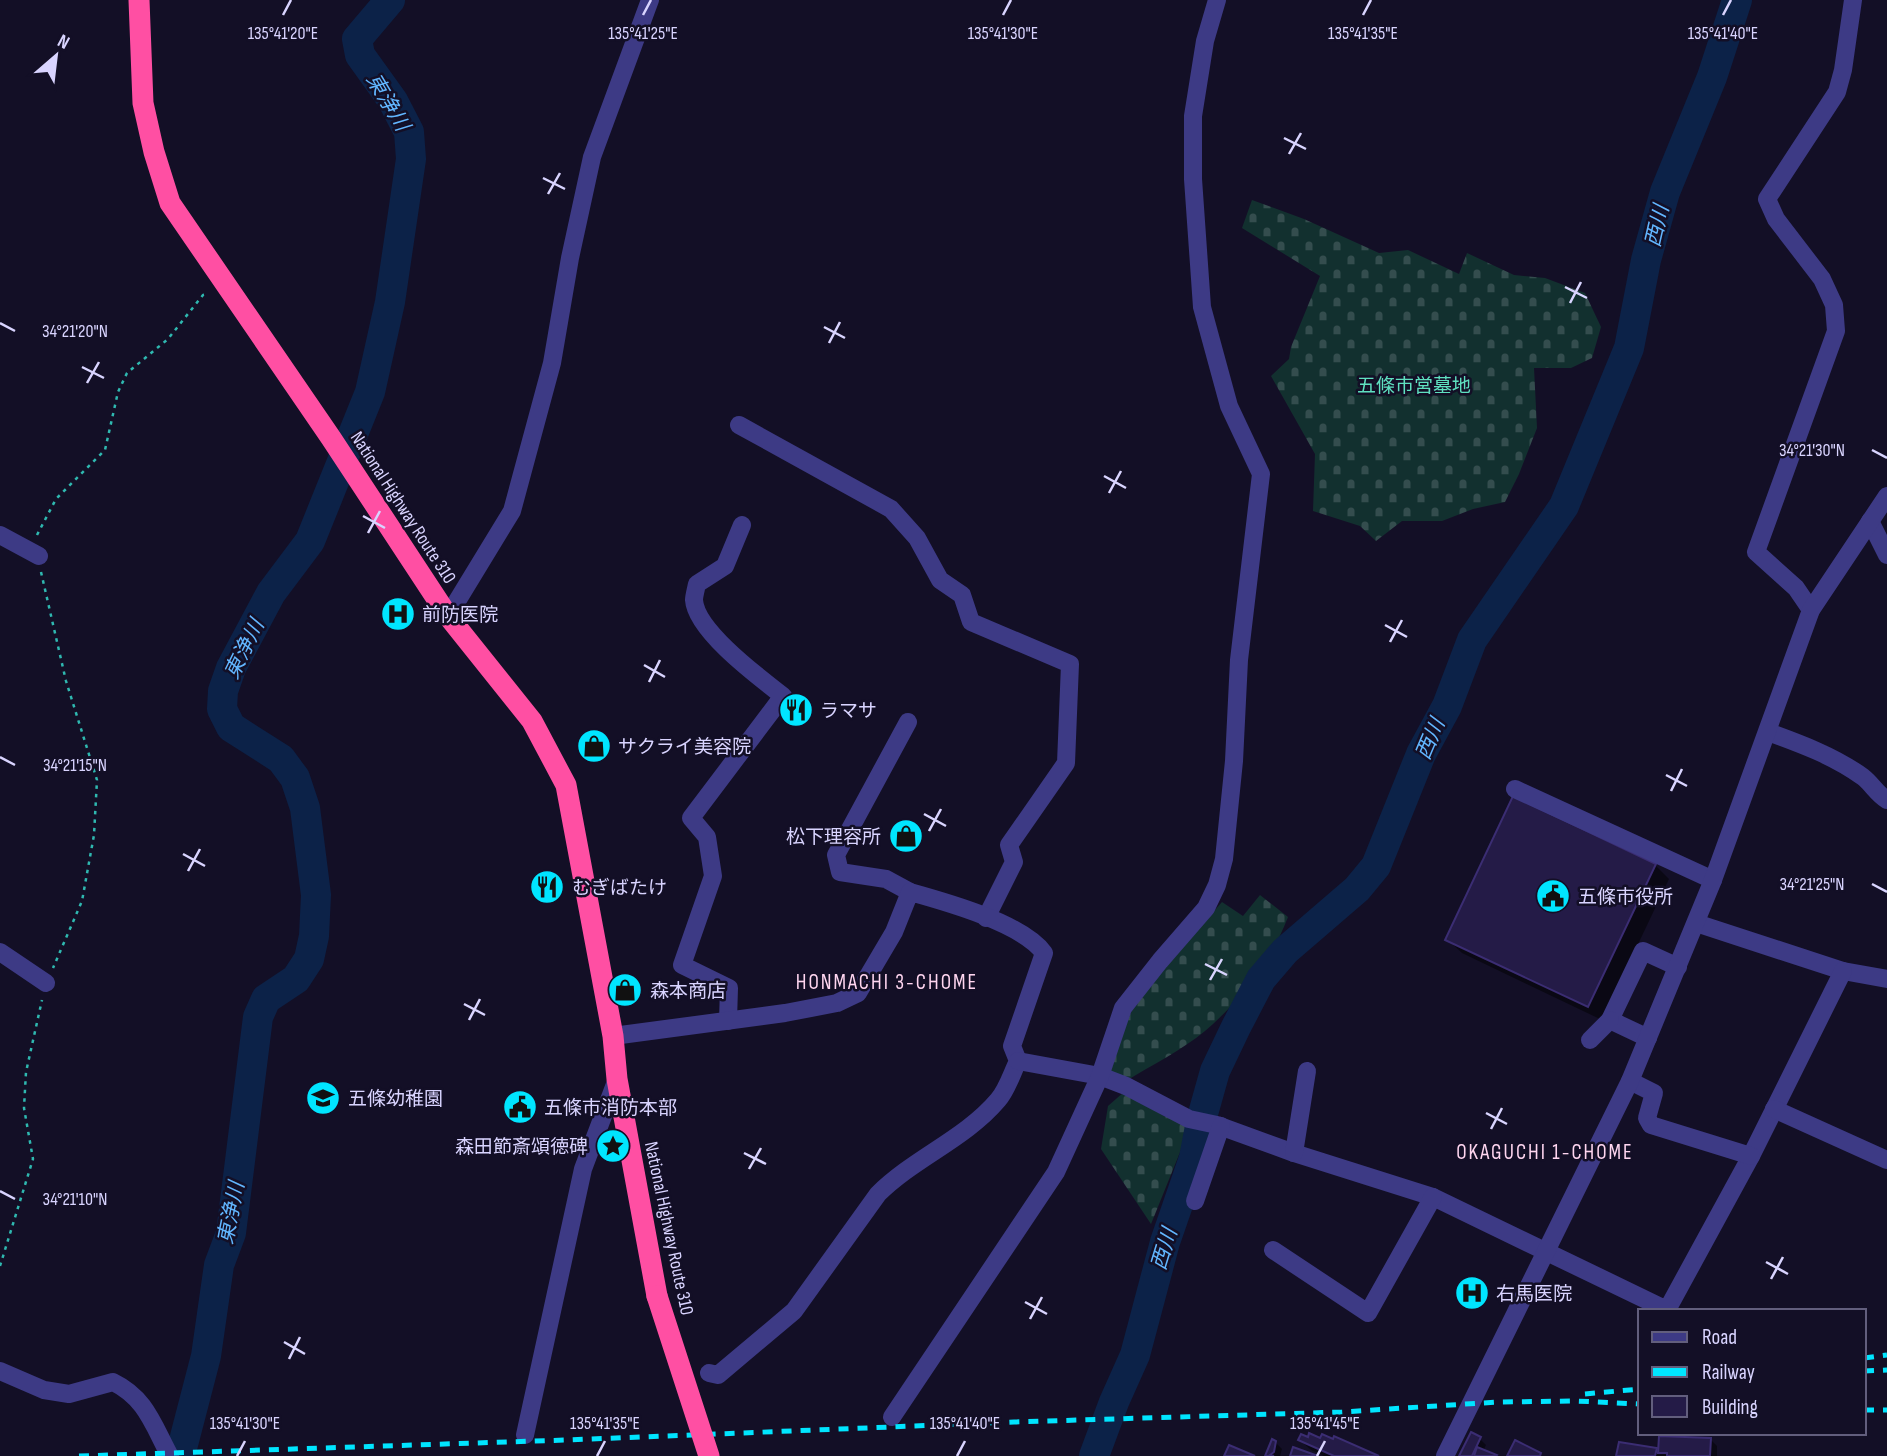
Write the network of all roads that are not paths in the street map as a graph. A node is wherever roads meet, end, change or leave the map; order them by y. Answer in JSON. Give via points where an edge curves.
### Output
{"nodes":[{"id":1,"x":139,"y":0,"type":"edge"},
{"id":2,"x":650,"y":0,"type":"edge"},
{"id":3,"x":1217,"y":0,"type":"edge"},
{"id":4,"x":1853,"y":0,"type":"edge"},
{"id":5,"x":739,"y":425,"type":"dead end"},
{"id":6,"x":1887,"y":496,"type":"edge"},
{"id":7,"x":1870,"y":521,"type":"junction"},
{"id":8,"x":742,"y":525,"type":"dead end"},
{"id":9,"x":0,"y":535,"type":"edge"},
{"id":10,"x":1887,"y":555,"type":"edge"},
{"id":11,"x":39,"y":556,"type":"road end"},
{"id":12,"x":1811,"y":610,"type":"junction"},
{"id":13,"x":448,"y":616,"type":"junction"},
{"id":14,"x":908,"y":722,"type":"dead end"},
{"id":15,"x":1768,"y":732,"type":"junction"},
{"id":16,"x":1515,"y":789,"type":"dead end"},
{"id":17,"x":1887,"y":800,"type":"edge"},
{"id":18,"x":1713,"y":880,"type":"junction"},
{"id":19,"x":910,"y":892,"type":"junction"},
{"id":20,"x":986,"y":918,"type":"junction"},
{"id":21,"x":1696,"y":923,"type":"junction"},
{"id":22,"x":0,"y":952,"type":"edge"},
{"id":23,"x":1678,"y":967,"type":"junction"},
{"id":24,"x":1843,"y":971,"type":"junction"},
{"id":25,"x":1887,"y":979,"type":"edge"},
{"id":26,"x":46,"y":983,"type":"road end"},
{"id":27,"x":1610,"y":1020,"type":"junction"},
{"id":28,"x":728,"y":1021,"type":"junction"},
{"id":29,"x":613,"y":1036,"type":"junction"},
{"id":30,"x":1648,"y":1038,"type":"junction"},
{"id":31,"x":1590,"y":1040,"type":"dead end"},
{"id":32,"x":1018,"y":1061,"type":"junction"},
{"id":33,"x":1307,"y":1071,"type":"dead end"},
{"id":34,"x":1100,"y":1076,"type":"junction"},
{"id":35,"x":617,"y":1079,"type":"junction"},
{"id":36,"x":1630,"y":1081,"type":"junction"},
{"id":37,"x":1774,"y":1109,"type":"junction"},
{"id":38,"x":1219,"y":1126,"type":"junction"},
{"id":39,"x":1294,"y":1153,"type":"junction"},
{"id":40,"x":1751,"y":1156,"type":"junction"},
{"id":41,"x":1887,"y":1160,"type":"edge"},
{"id":42,"x":1433,"y":1197,"type":"junction"},
{"id":43,"x":1195,"y":1201,"type":"dead end"},
{"id":44,"x":1273,"y":1250,"type":"dead end"},
{"id":45,"x":1547,"y":1253,"type":"junction"},
{"id":46,"x":1665,"y":1309,"type":"edge"},
{"id":47,"x":1668,"y":1309,"type":"edge"},
{"id":48,"x":0,"y":1370,"type":"edge"},
{"id":49,"x":709,"y":1373,"type":"dead end"},
{"id":50,"x":892,"y":1417,"type":"dead end"},
{"id":51,"x":525,"y":1435,"type":"dead end"},
{"id":52,"x":170,"y":1456,"type":"edge"},
{"id":53,"x":709,"y":1456,"type":"edge"},
{"id":54,"x":1445,"y":1456,"type":"edge"}],
"edges":[{"from":1,"to":13,"type":"highway","name":"National Highway Route 310","via":[[143,103],[170,203]]},
{"from":2,"to":13,"type":"street","via":[[592,157],[552,363],[513,511]]},
{"from":3,"to":34,"type":"street","via":[[1193,116],[1202,307],[1229,406],[1261,474],[1239,660],[1224,859],[1206,908],[1124,1008]]},
{"from":4,"to":12,"type":"street","via":[[1837,92],[1767,199],[1776,219],[1822,279],[1834,305],[1836,331],[1756,552],[1796,588]]},
{"from":5,"to":20,"type":"street","via":[[891,509],[917,538],[940,580],[962,595],[971,622],[1070,664],[1066,763],[1009,845],[1014,862]]},
{"from":6,"to":7,"type":"street"},
{"from":7,"to":10,"type":"street"},
{"from":7,"to":12,"type":"street"},
{"from":8,"to":28,"type":"street","via":[[725,566],[697,584],[694,602],[708,630],[783,696],[691,818],[707,837],[713,876],[682,965],[729,988]]},
{"from":9,"to":11,"type":"street"},
{"from":12,"to":15,"type":"street"},
{"from":13,"to":29,"type":"highway","name":"National Highway Route 310","via":[[532,721],[566,785]]},
{"from":14,"to":19,"type":"street","via":[[836,855],[840,872],[886,880]]},
{"from":15,"to":17,"type":"street","via":[[1838,762]]},
{"from":15,"to":18,"type":"street"},
{"from":16,"to":18,"type":"street"},
{"from":18,"to":21,"type":"street"},
{"from":19,"to":20,"type":"street"},
{"from":19,"to":28,"type":"street","via":[[894,932],[858,993],[837,1003]]},
{"from":20,"to":32,"type":"street","via":[[1035,941],[1044,953],[1013,1046]]},
{"from":21,"to":23,"type":"street"},
{"from":21,"to":24,"type":"street"},
{"from":22,"to":26,"type":"street"},
{"from":23,"to":27,"type":"street","via":[[1643,951]]},
{"from":23,"to":30,"type":"street"},
{"from":24,"to":25,"type":"street"},
{"from":24,"to":37,"type":"street"},
{"from":27,"to":30,"type":"street"},
{"from":27,"to":31,"type":"street"},
{"from":28,"to":29,"type":"street"},
{"from":29,"to":35,"type":"highway","name":"National Highway Route 310"},
{"from":30,"to":36,"type":"street"},
{"from":32,"to":34,"type":"street"},
{"from":32,"to":49,"type":"street","via":[[999,1099],[984,1114],[878,1194],[794,1311],[718,1375]]},
{"from":33,"to":39,"type":"street"},
{"from":34,"to":38,"type":"street","via":[[1189,1119]]},
{"from":34,"to":50,"type":"street","via":[[1056,1172]]},
{"from":35,"to":51,"type":"street","via":[[583,1169]]},
{"from":35,"to":53,"type":"highway","name":"National Highway Route 310","bridge":true,"via":[[657,1296]]},
{"from":36,"to":40,"type":"street","via":[[1654,1093],[1647,1118],[1651,1125]]},
{"from":36,"to":45,"type":"street"},
{"from":37,"to":40,"type":"street"},
{"from":37,"to":41,"type":"street"},
{"from":38,"to":39,"type":"street"},
{"from":38,"to":43,"type":"street"},
{"from":39,"to":42,"type":"street"},
{"from":40,"to":47,"type":"street"},
{"from":42,"to":44,"type":"street","via":[[1368,1312]]},
{"from":42,"to":45,"type":"street"},
{"from":45,"to":46,"type":"street"},
{"from":45,"to":54,"type":"street"},
{"from":48,"to":52,"type":"street","via":[[44,1390],[69,1394],[113,1382],[122,1386],[144,1407]]}]}
